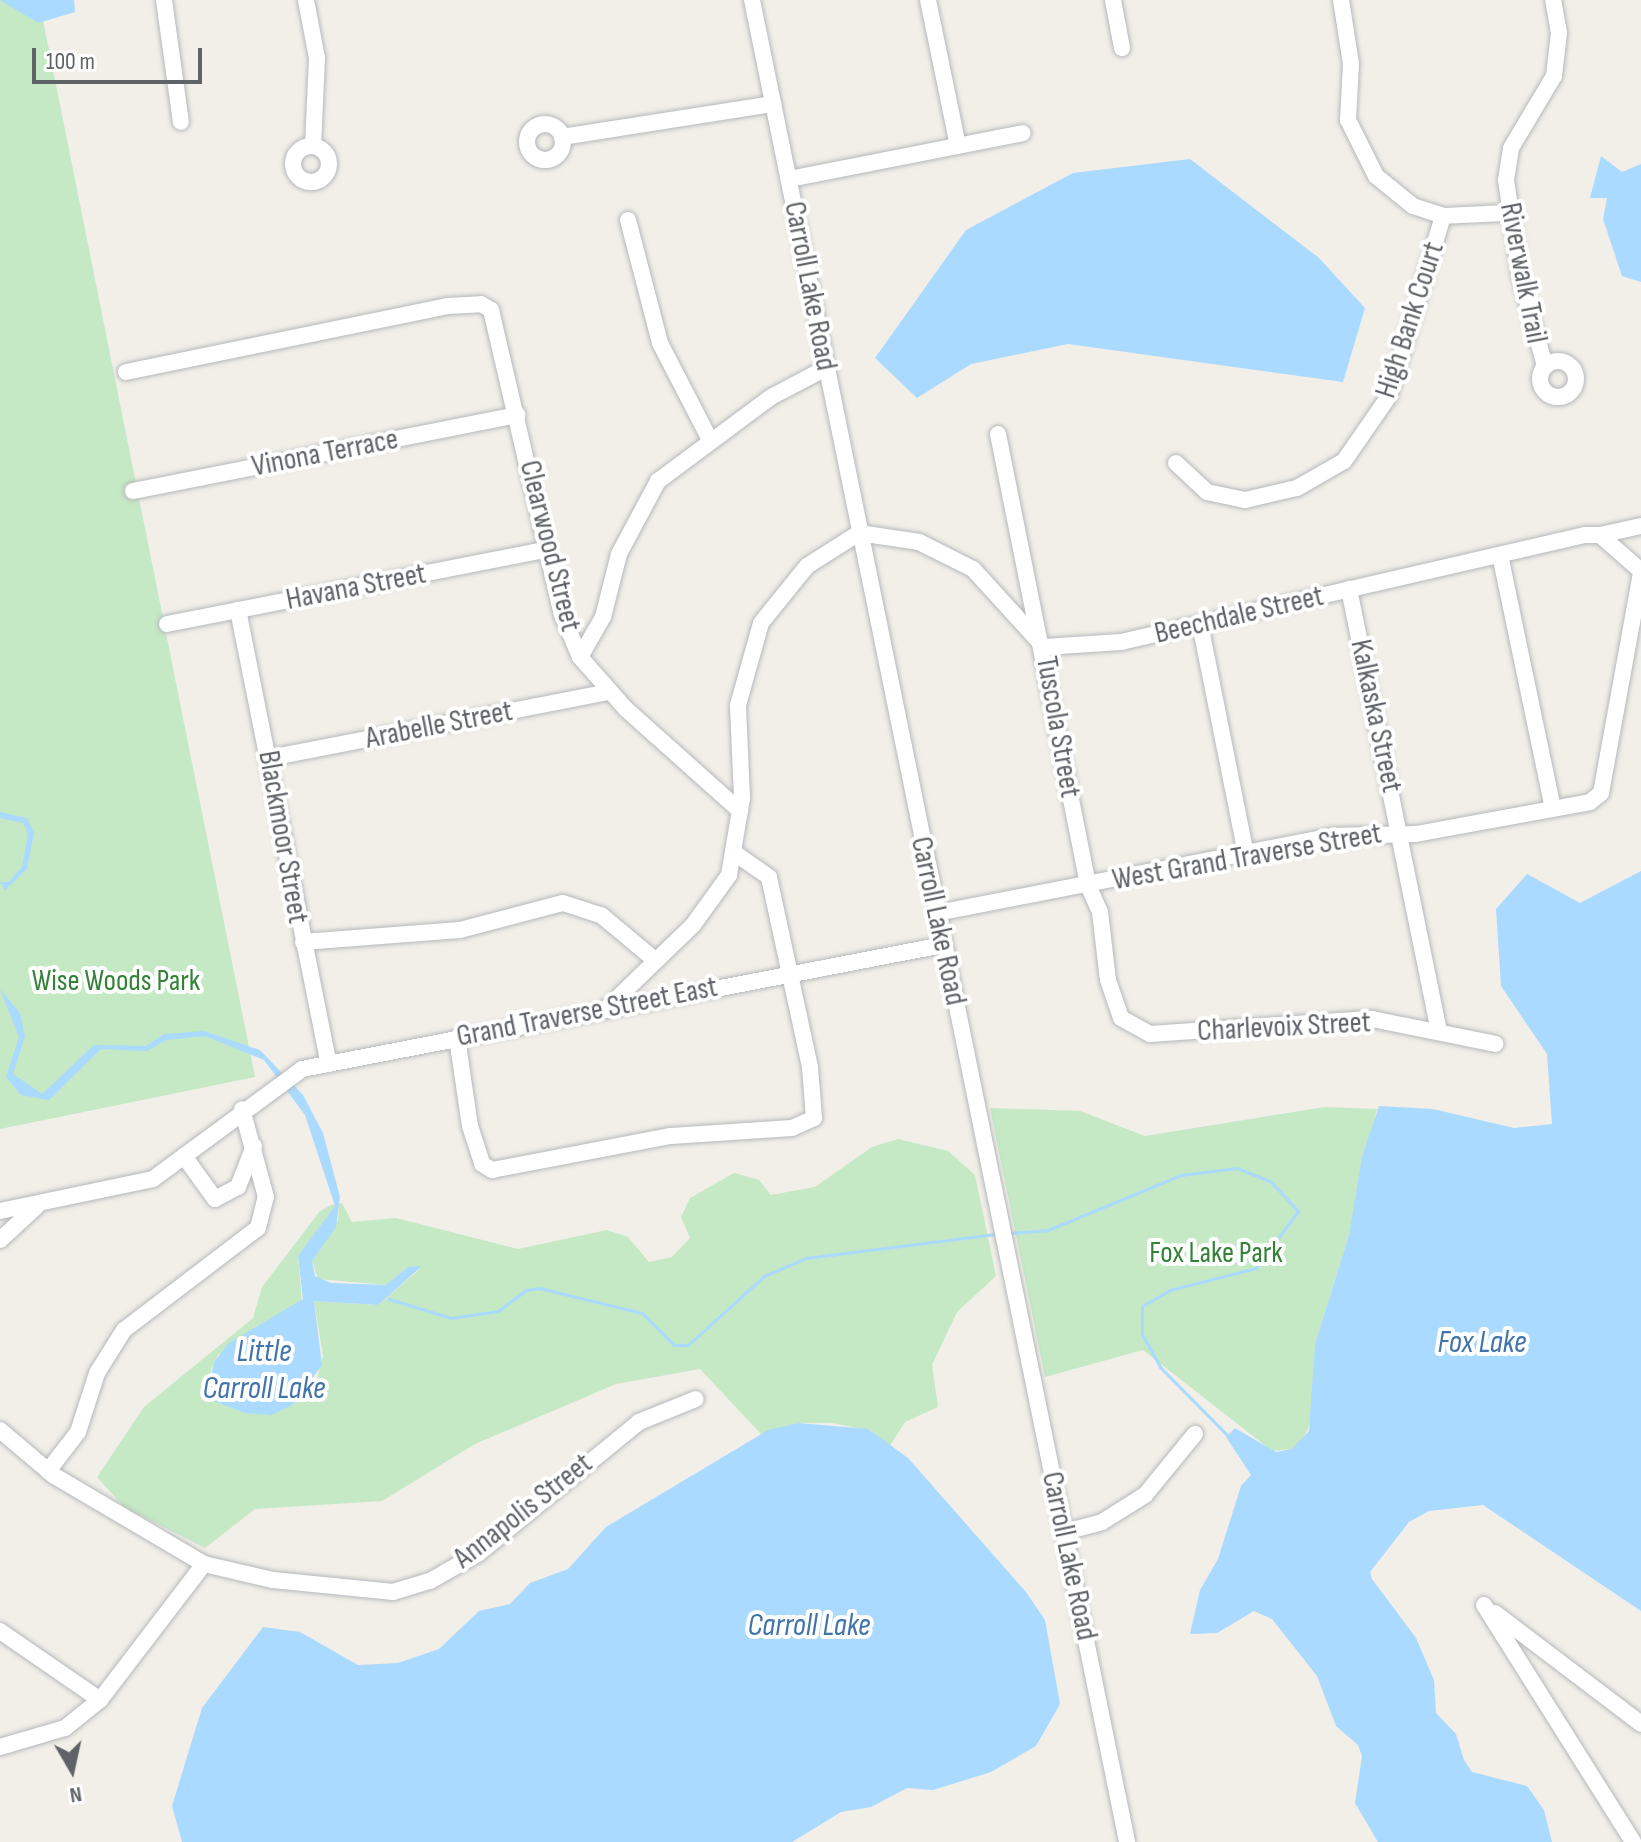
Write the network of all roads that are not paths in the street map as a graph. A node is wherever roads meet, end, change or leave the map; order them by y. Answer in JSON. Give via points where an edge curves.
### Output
{"nodes":[{"id":1,"x":164,"y":0,"type":"edge"},
{"id":2,"x":306,"y":0,"type":"edge"},
{"id":3,"x":752,"y":0,"type":"edge"},
{"id":4,"x":928,"y":0,"type":"edge"},
{"id":5,"x":1113,"y":0,"type":"edge"},
{"id":6,"x":1341,"y":0,"type":"edge"},
{"id":7,"x":1553,"y":0,"type":"edge"},
{"id":8,"x":1122,"y":48,"type":"dead end"},
{"id":9,"x":773,"y":104,"type":"junction"},
{"id":10,"x":181,"y":122,"type":"dead end"},
{"id":11,"x":1023,"y":133,"type":"dead end"},
{"id":12,"x":562,"y":137,"type":"dead end"},
{"id":13,"x":313,"y":146,"type":"dead end"},
{"id":14,"x":958,"y":146,"type":"junction"},
{"id":15,"x":789,"y":179,"type":"junction"},
{"id":16,"x":1507,"y":213,"type":"junction"},
{"id":17,"x":1443,"y":216,"type":"junction"},
{"id":18,"x":628,"y":220,"type":"dead end"},
{"id":19,"x":1545,"y":366,"type":"dead end"},
{"id":20,"x":826,"y":368,"type":"junction"},
{"id":21,"x":126,"y":372,"type":"dead end"},
{"id":22,"x":518,"y":415,"type":"junction"},
{"id":23,"x":998,"y":434,"type":"dead end"},
{"id":24,"x":710,"y":440,"type":"junction"},
{"id":25,"x":1176,"y":463,"type":"dead end"},
{"id":26,"x":133,"y":491,"type":"dead end"},
{"id":27,"x":1641,"y":526,"type":"edge"},
{"id":28,"x":859,"y":533,"type":"junction"},
{"id":29,"x":1600,"y":535,"type":"junction"},
{"id":30,"x":545,"y":550,"type":"junction"},
{"id":31,"x":1500,"y":555,"type":"junction"},
{"id":32,"x":1641,"y":572,"type":"edge"},
{"id":33,"x":1349,"y":589,"type":"junction"},
{"id":34,"x":238,"y":610,"type":"junction"},
{"id":35,"x":167,"y":624,"type":"dead end"},
{"id":36,"x":1200,"y":624,"type":"junction"},
{"id":37,"x":1044,"y":647,"type":"junction"},
{"id":38,"x":580,"y":657,"type":"junction"},
{"id":39,"x":610,"y":692,"type":"junction"},
{"id":40,"x":269,"y":758,"type":"junction"},
{"id":41,"x":1553,"y":809,"type":"junction"},
{"id":42,"x":740,"y":811,"type":"junction"},
{"id":43,"x":1401,"y":832,"type":"junction"},
{"id":44,"x":733,"y":852,"type":"junction"},
{"id":45,"x":1246,"y":854,"type":"junction"},
{"id":46,"x":1088,"y":885,"type":"junction"},
{"id":47,"x":937,"y":913,"type":"junction"},
{"id":48,"x":303,"y":942,"type":"junction"},
{"id":49,"x":943,"y":945,"type":"junction"},
{"id":50,"x":655,"y":960,"type":"junction"},
{"id":51,"x":788,"y":973,"type":"junction"},
{"id":52,"x":605,"y":1010,"type":"junction"},
{"id":53,"x":1121,"y":1018,"type":"joint"},
{"id":54,"x":1439,"y":1031,"type":"junction"},
{"id":55,"x":457,"y":1038,"type":"junction"},
{"id":56,"x":1496,"y":1044,"type":"dead end"},
{"id":57,"x":329,"y":1064,"type":"junction"},
{"id":58,"x":242,"y":1109,"type":"junction"},
{"id":59,"x":254,"y":1146,"type":"junction"},
{"id":60,"x":184,"y":1156,"type":"junction"},
{"id":61,"x":37,"y":1206,"type":"junction"},
{"id":62,"x":0,"y":1211,"type":"edge"},
{"id":63,"x":0,"y":1240,"type":"edge"},
{"id":64,"x":696,"y":1399,"type":"dead end"},
{"id":65,"x":0,"y":1430,"type":"edge"},
{"id":66,"x":1195,"y":1434,"type":"dead end"},
{"id":67,"x":48,"y":1471,"type":"junction"},
{"id":68,"x":1065,"y":1532,"type":"junction"},
{"id":69,"x":204,"y":1564,"type":"junction"},
{"id":70,"x":0,"y":1631,"type":"edge"},
{"id":71,"x":100,"y":1700,"type":"junction"},
{"id":72,"x":1641,"y":1724,"type":"edge"},
{"id":73,"x":0,"y":1747,"type":"edge"},
{"id":74,"x":1127,"y":1842,"type":"edge"},
{"id":75,"x":1633,"y":1842,"type":"edge"}],
"edges":[{"from":1,"to":10,"type":"street"},
{"from":2,"to":13,"type":"street","via":[[317,58]]},
{"from":3,"to":9,"type":"street","name":"Carroll Lake Road"},
{"from":4,"to":14,"type":"street"},
{"from":5,"to":8,"type":"street"},
{"from":6,"to":17,"type":"street","via":[[1350,44],[1353,136],[1392,192]]},
{"from":7,"to":16,"type":"street","name":"Riverwalk Trail","via":[[1556,66],[1511,148]]},
{"from":9,"to":12,"type":"street"},
{"from":9,"to":15,"type":"street","name":"Carroll Lake Road"},
{"from":11,"to":14,"type":"street"},
{"from":14,"to":15,"type":"street"},
{"from":15,"to":20,"type":"street","name":"Carroll Lake Road"},
{"from":16,"to":17,"type":"street"},
{"from":16,"to":19,"type":"street","name":"Riverwalk Trail"},
{"from":17,"to":25,"type":"street","name":"High Bank Court","via":[[1389,396],[1344,461],[1297,488],[1245,500],[1207,492]]},
{"from":18,"to":24,"type":"street","via":[[660,343]]},
{"from":20,"to":24,"type":"street"},
{"from":20,"to":28,"type":"street","name":"Carroll Lake Road"},
{"from":21,"to":22,"type":"street","name":"Clearwood Street","via":[[447,306],[481,304],[497,317]]},
{"from":22,"to":26,"type":"street","name":"Vinona Terrace"},
{"from":22,"to":30,"type":"street","name":"Clearwood Street"},
{"from":23,"to":37,"type":"street","name":"Tuscola Street"},
{"from":24,"to":38,"type":"street","via":[[658,481],[619,554],[603,617]]},
{"from":27,"to":29,"type":"street","name":"Beechdale Street"},
{"from":28,"to":37,"type":"street","via":[[919,542],[973,569]]},
{"from":28,"to":42,"type":"street","via":[[807,566],[761,623],[738,705]]},
{"from":28,"to":47,"type":"street","name":"Carroll Lake Road"},
{"from":29,"to":31,"type":"street","name":"Beechdale Street"},
{"from":29,"to":32,"type":"street"},
{"from":30,"to":34,"type":"street","name":"Havana Street"},
{"from":30,"to":38,"type":"street","name":"Clearwood Street"},
{"from":31,"to":33,"type":"street","name":"Beechdale Street"},
{"from":31,"to":41,"type":"street"},
{"from":32,"to":41,"type":"street","name":"West Grand Traverse Street","via":[[1601,793]]},
{"from":33,"to":36,"type":"street","name":"Beechdale Street"},
{"from":33,"to":43,"type":"street","name":"Kalkaska Street"},
{"from":34,"to":35,"type":"street","name":"Havana Street"},
{"from":34,"to":40,"type":"street","name":"Blackmoor Street"},
{"from":36,"to":37,"type":"street","name":"Beechdale Street","via":[[1121,642]]},
{"from":36,"to":45,"type":"street"},
{"from":37,"to":46,"type":"street","name":"Tuscola Street"},
{"from":38,"to":39,"type":"street","name":"Clearwood Street"},
{"from":39,"to":40,"type":"street","name":"Arabelle Street"},
{"from":39,"to":42,"type":"street","name":"Clearwood Street"},
{"from":40,"to":48,"type":"street","name":"Blackmoor Street"},
{"from":41,"to":43,"type":"street","name":"West Grand Traverse Street"},
{"from":42,"to":44,"type":"street"},
{"from":43,"to":45,"type":"street","name":"West Grand Traverse Street","via":[[1333,836]]},
{"from":43,"to":54,"type":"street","name":"Kalkaska Street"},
{"from":44,"to":50,"type":"street","via":[[729,875],[693,925]]},
{"from":44,"to":51,"type":"street","via":[[769,877]]},
{"from":45,"to":46,"type":"street","name":"West Grand Traverse Street"},
{"from":46,"to":47,"type":"street","name":"West Grand Traverse Street"},
{"from":46,"to":53,"type":"street","name":"Tuscola Street"},
{"from":47,"to":49,"type":"street","name":"Carroll Lake Road"},
{"from":48,"to":50,"type":"street","via":[[460,930],[563,903],[601,915]]},
{"from":48,"to":57,"type":"street","name":"Blackmoor Street"},
{"from":49,"to":51,"type":"street","name":"Grand Traverse Street East"},
{"from":49,"to":68,"type":"street","name":"Carroll Lake Road"},
{"from":50,"to":52,"type":"street"},
{"from":51,"to":52,"type":"street","name":"Grand Traverse Street East"},
{"from":51,"to":55,"type":"street","via":[[817,1109],[814,1118],[792,1128],[671,1136],[499,1170],[482,1164],[475,1147]]},
{"from":52,"to":55,"type":"street","name":"Grand Traverse Street East"},
{"from":53,"to":54,"type":"street","name":"Charlevoix Street","via":[[1150,1034],[1372,1019]]},
{"from":54,"to":56,"type":"street","name":"Charlevoix Street"},
{"from":55,"to":57,"type":"street","name":"Grand Traverse Street East"},
{"from":57,"to":58,"type":"street","name":"Grand Traverse Street East","via":[[292,1075]]},
{"from":58,"to":59,"type":"street"},
{"from":58,"to":60,"type":"street","name":"Grand Traverse Street East"},
{"from":59,"to":60,"type":"street","via":[[238,1187],[215,1199]]},
{"from":59,"to":67,"type":"street","via":[[266,1197],[258,1228],[124,1330],[97,1373],[78,1432]]},
{"from":60,"to":61,"type":"street","via":[[135,1186]]},
{"from":61,"to":62,"type":"street"},
{"from":61,"to":63,"type":"street"},
{"from":64,"to":69,"type":"street","name":"Annapolis Street","via":[[639,1422],[479,1553],[412,1587],[342,1590]]},
{"from":65,"to":67,"type":"street","name":"Annapolis Street"},
{"from":66,"to":68,"type":"street","via":[[1145,1495],[1102,1522]]},
{"from":67,"to":69,"type":"street","name":"Annapolis Street"},
{"from":68,"to":74,"type":"street","name":"Carroll Lake Road"},
{"from":69,"to":71,"type":"street"},
{"from":70,"to":71,"type":"street"},
{"from":71,"to":73,"type":"street","via":[[65,1728]]},
{"from":72,"to":75,"type":"street","via":[[1484,1605]]}]}
